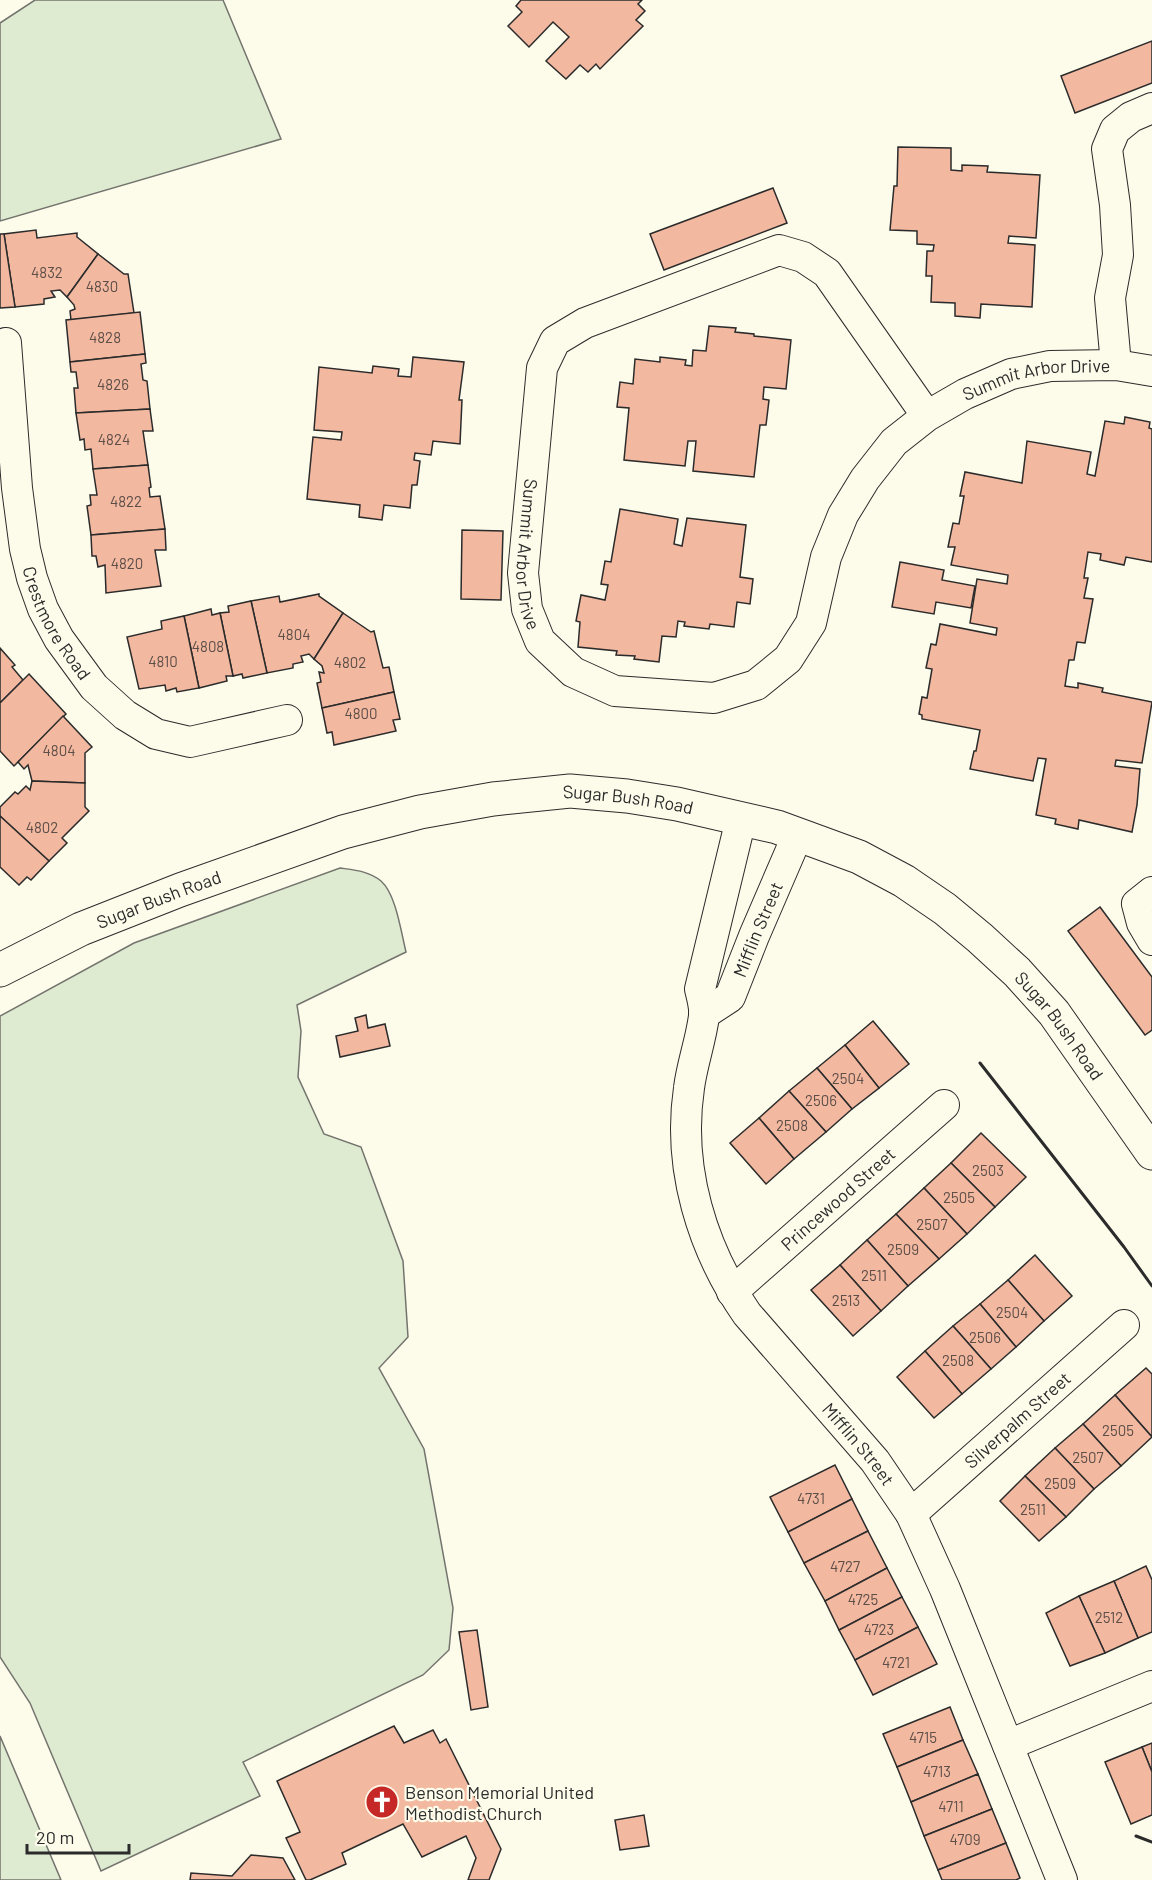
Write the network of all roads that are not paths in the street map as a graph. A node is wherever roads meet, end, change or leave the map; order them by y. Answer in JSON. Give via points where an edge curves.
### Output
{"nodes":[{"id":1,"x":1152,"y":108,"type":"edge"},
{"id":2,"x":6,"y":343,"type":"dead end"},
{"id":3,"x":1116,"y":365,"type":"junction"},
{"id":4,"x":1152,"y":371,"type":"edge"},
{"id":5,"x":927,"y":416,"type":"junction"},
{"id":6,"x":10,"y":518,"type":"edge"},
{"id":7,"x":287,"y":720,"type":"dead end"},
{"id":8,"x":741,"y":819,"type":"junction"},
{"id":9,"x":798,"y":834,"type":"junction"},
{"id":10,"x":1152,"y":892,"type":"edge"},
{"id":11,"x":1152,"y":940,"type":"edge"},
{"id":12,"x":0,"y":970,"type":"edge"},
{"id":13,"x":704,"y":1014,"type":"junction"},
{"id":14,"x":944,"y":1105,"type":"dead end"},
{"id":15,"x":1152,"y":1153,"type":"edge"},
{"id":16,"x":732,"y":1292,"type":"junction"},
{"id":17,"x":1124,"y":1325,"type":"dead end"},
{"id":18,"x":911,"y":1514,"type":"junction"},
{"id":19,"x":1152,"y":1686,"type":"edge"},
{"id":20,"x":1008,"y":1745,"type":"junction"},
{"id":21,"x":1062,"y":1880,"type":"edge"}],
"edges":[{"from":1,"to":3,"type":"street","via":[[1115,130],[1107,149],[1118,255],[1110,298]]},
{"from":2,"to":6,"type":"street","name":"Crestmore Road"},
{"from":3,"to":4,"type":"street","name":"Summit Arbor Drive"},
{"from":3,"to":5,"type":"street","name":"Summit Arbor Drive","via":[[1050,366],[1011,374]]},
{"from":5,"to":5,"type":"street","name":"Summit Arbor Drive","via":[[894,442],[865,479],[843,515],[826,557],[811,623],[788,658],[756,684],[714,698],[615,691],[573,672],[540,641],[527,609],[523,573],[542,368],[555,341],[585,323],[779,250],[803,257],[827,273]]},
{"from":6,"to":7,"type":"street","name":"Crestmore Road","via":[[43,609],[59,639],[94,687],[125,715],[156,734],[190,742]]},
{"from":8,"to":9,"type":"street","name":"Sugar Bush Road"},
{"from":8,"to":12,"type":"street","name":"Sugar Bush Road","via":[[677,804],[570,791],[420,812],[343,832],[180,890],[81,929]]},
{"from":8,"to":13,"type":"street","name":"Mifflin Street","via":[[700,989]]},
{"from":9,"to":13,"type":"street","name":"Mifflin Street","via":[[730,997]]},
{"from":9,"to":15,"type":"street","name":"Sugar Bush Road","via":[[859,857],[904,880],[980,938],[1054,1013]]},
{"from":10,"to":11,"type":"street","via":[[1137,904]]},
{"from":13,"to":16,"type":"street","name":"Mifflin Street","via":[[688,1091],[686,1142],[700,1218]]},
{"from":14,"to":16,"type":"street","name":"Princewood Street"},
{"from":16,"to":18,"type":"street","name":"Mifflin Street","via":[[765,1336],[875,1461]]},
{"from":17,"to":18,"type":"street","name":"Silverpalm Street"},
{"from":18,"to":20,"type":"street","name":"Mifflin Street"},
{"from":19,"to":20,"type":"street"},
{"from":20,"to":21,"type":"street","name":"Mifflin Street"}]}
